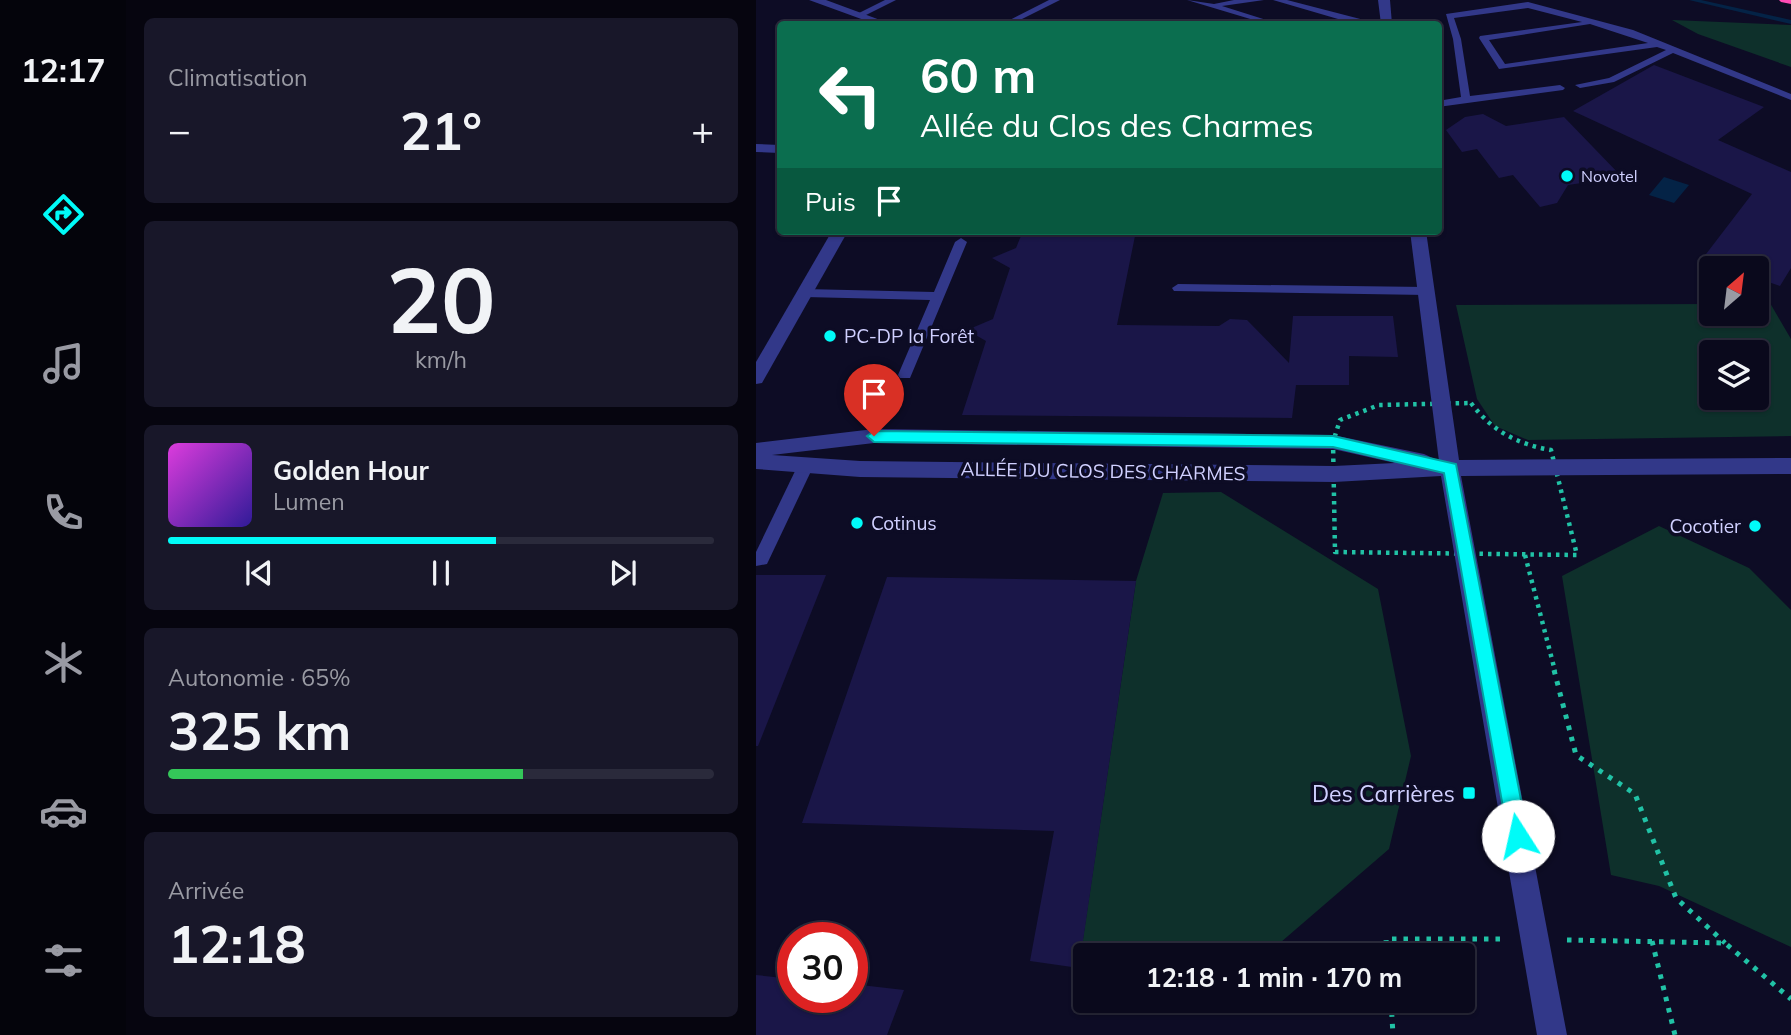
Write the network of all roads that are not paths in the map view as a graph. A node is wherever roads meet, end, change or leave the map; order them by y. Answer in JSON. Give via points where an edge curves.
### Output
{"nodes":[{"id":1,"x":815,"y":0,"type":"edge"},
{"id":2,"x":892,"y":0,"type":"edge"},
{"id":3,"x":1056,"y":0,"type":"edge"},
{"id":4,"x":1191,"y":0,"type":"edge"},
{"id":5,"x":1260,"y":0,"type":"edge"},
{"id":6,"x":1277,"y":0,"type":"edge"},
{"id":7,"x":1384,"y":0,"type":"edge"},
{"id":8,"x":1785,"y":0,"type":"edge"},
{"id":9,"x":1791,"y":1,"type":"edge"},
{"id":10,"x":1207,"y":5,"type":"junction"},
{"id":11,"x":859,"y":15,"type":"junction"},
{"id":12,"x":1352,"y":20,"type":"junction"},
{"id":13,"x":876,"y":21,"type":"edge"},
{"id":14,"x":1012,"y":21,"type":"edge"},
{"id":15,"x":1264,"y":21,"type":"edge"},
{"id":16,"x":1341,"y":21,"type":"edge"},
{"id":17,"x":1356,"y":21,"type":"edge"},
{"id":18,"x":1387,"y":21,"type":"edge"},
{"id":19,"x":1595,"y":23,"type":"junction"},
{"id":20,"x":1659,"y":44,"type":"junction"},
{"id":21,"x":1673,"y":50,"type":"junction"},
{"id":22,"x":1580,"y":85,"type":"dead end"},
{"id":23,"x":1560,"y":88,"type":"dead end"},
{"id":24,"x":1791,"y":97,"type":"edge"},
{"id":25,"x":1466,"y":99,"type":"junction"},
{"id":26,"x":1442,"y":103,"type":"edge"},
{"id":27,"x":756,"y":148,"type":"edge"},
{"id":28,"x":777,"y":149,"type":"edge"},
{"id":29,"x":838,"y":235,"type":"edge"},
{"id":30,"x":1419,"y":235,"type":"edge"},
{"id":31,"x":961,"y":242,"type":"dead end"},
{"id":32,"x":1178,"y":288,"type":"dead end"},
{"id":33,"x":1426,"y":291,"type":"junction"},
{"id":34,"x":805,"y":293,"type":"junction"},
{"id":35,"x":938,"y":296,"type":"junction"},
{"id":36,"x":905,"y":375,"type":"dead end"},
{"id":37,"x":756,"y":378,"type":"edge"},
{"id":38,"x":756,"y":450,"type":"edge"},
{"id":39,"x":756,"y":461,"type":"edge"},
{"id":40,"x":1791,"y":466,"type":"edge"},
{"id":41,"x":804,"y":467,"type":"junction"},
{"id":42,"x":1450,"y":468,"type":"junction"},
{"id":43,"x":756,"y":559,"type":"edge"},
{"id":44,"x":1552,"y":1035,"type":"edge"}],
"edges":[{"from":1,"to":11,"type":"street"},
{"from":2,"to":11,"type":"lane"},
{"from":3,"to":14,"type":"lane"},
{"from":4,"to":10,"type":"lane"},
{"from":5,"to":10,"type":"lane"},
{"from":6,"to":12,"type":"lane"},
{"from":7,"to":18,"type":"street"},
{"from":8,"to":9,"type":"highway"},
{"from":10,"to":15,"type":"lane"},
{"from":11,"to":13,"type":"street"},
{"from":12,"to":16,"type":"lane"},
{"from":12,"to":17,"type":"lane"},
{"from":19,"to":20,"type":"lane"},
{"from":19,"to":20,"type":"lane","via":[[1483,38],[1502,67]]},
{"from":19,"to":25,"type":"lane","via":[[1528,5],[1448,16],[1457,39]]},
{"from":20,"to":21,"type":"lane"},
{"from":21,"to":22,"type":"lane","via":[[1611,80]]},
{"from":21,"to":24,"type":"lane"},
{"from":23,"to":25,"type":"lane"},
{"from":25,"to":26,"type":"lane"},
{"from":27,"to":28,"type":"street"},
{"from":29,"to":34,"type":"street"},
{"from":30,"to":33,"type":"street"},
{"from":31,"to":35,"type":"lane"},
{"from":32,"to":33,"type":"lane"},
{"from":33,"to":42,"type":"street"},
{"from":34,"to":35,"type":"lane"},
{"from":34,"to":37,"type":"street"},
{"from":35,"to":36,"type":"lane"},
{"from":38,"to":42,"type":"street","name":"ALLÉE DU CLOS DES CHARMES","via":[[874,436],[1333,442]]},
{"from":39,"to":41,"type":"street","name":"ALLÉE DU CLOS DES CHARMES"},
{"from":40,"to":42,"type":"street","name":"ALLÉE DU CLOS DES CHARMES"},
{"from":41,"to":42,"type":"street","name":"ALLÉE DU CLOS DES CHARMES","via":[[1334,474]]},
{"from":41,"to":43,"type":"lane","via":[[761,559]]},
{"from":42,"to":44,"type":"street"}]}
